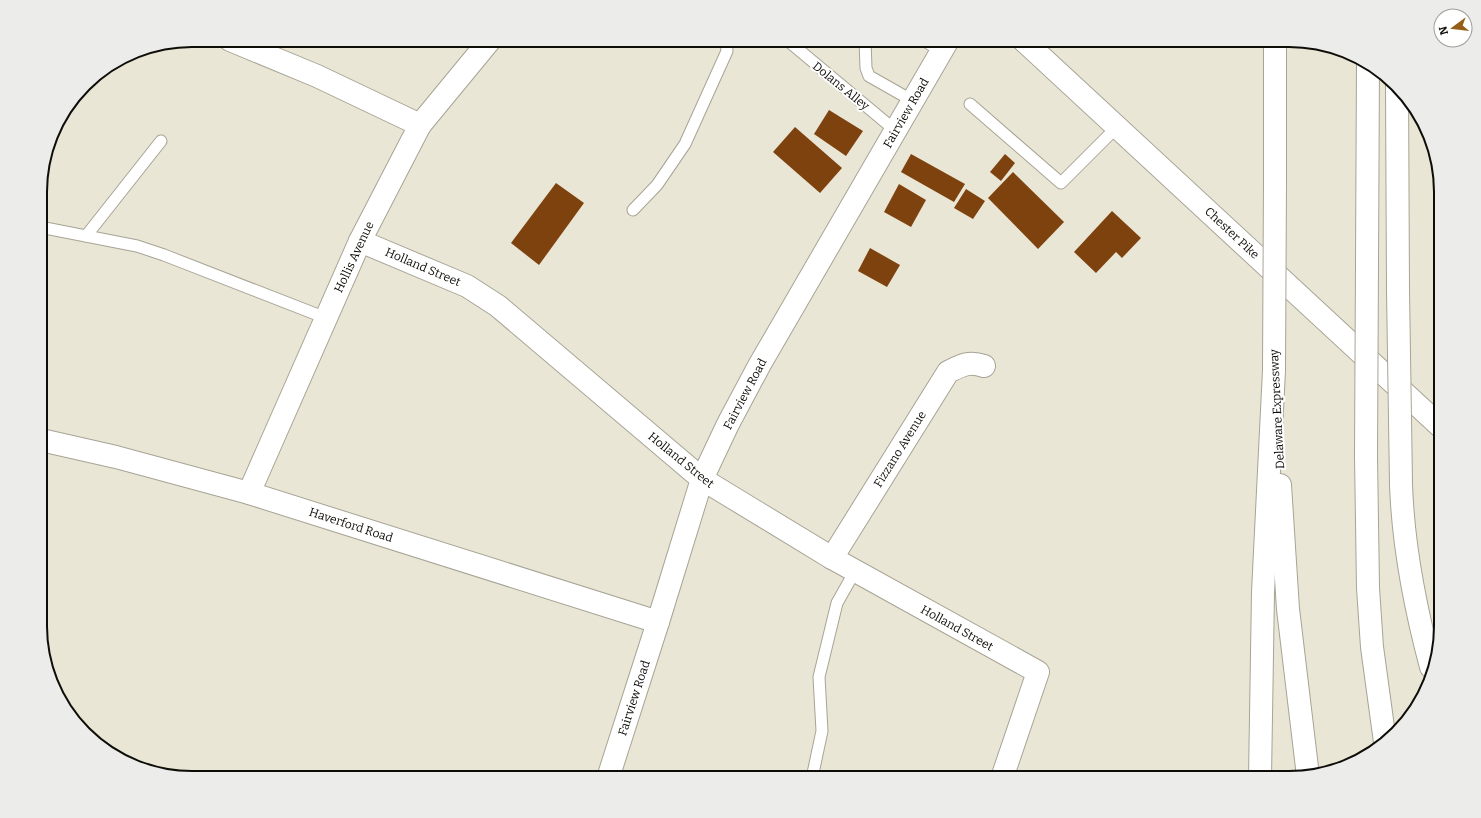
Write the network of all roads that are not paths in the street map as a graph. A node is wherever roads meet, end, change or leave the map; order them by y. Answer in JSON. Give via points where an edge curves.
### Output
{"nodes":[{"id":1,"x":247,"y":47,"type":"edge"},
{"id":2,"x":483,"y":47,"type":"edge"},
{"id":3,"x":727,"y":47,"type":"edge"},
{"id":4,"x":795,"y":47,"type":"edge"},
{"id":5,"x":865,"y":47,"type":"edge"},
{"id":6,"x":943,"y":47,"type":"edge"},
{"id":7,"x":1031,"y":47,"type":"edge"},
{"id":8,"x":1276,"y":47,"type":"edge"},
{"id":9,"x":1368,"y":70,"type":"edge"},
{"id":10,"x":1397,"y":95,"type":"edge"},
{"id":11,"x":913,"y":101,"type":"junction"},
{"id":12,"x":970,"y":104,"type":"dead end"},
{"id":13,"x":420,"y":125,"type":"junction"},
{"id":14,"x":1117,"y":127,"type":"junction"},
{"id":15,"x":896,"y":131,"type":"junction"},
{"id":16,"x":161,"y":141,"type":"dead end"},
{"id":17,"x":634,"y":210,"type":"dead end"},
{"id":18,"x":47,"y":228,"type":"edge"},
{"id":19,"x":86,"y":236,"type":"junction"},
{"id":20,"x":360,"y":241,"type":"junction"},
{"id":21,"x":326,"y":318,"type":"junction"},
{"id":22,"x":984,"y":366,"type":"dead end"},
{"id":23,"x":1274,"y":370,"type":"junction"},
{"id":24,"x":1434,"y":417,"type":"edge"},
{"id":25,"x":47,"y":441,"type":"edge"},
{"id":26,"x":702,"y":479,"type":"junction"},
{"id":27,"x":249,"y":493,"type":"junction"},
{"id":28,"x":832,"y":558,"type":"junction"},
{"id":29,"x":855,"y":571,"type":"junction"},
{"id":30,"x":658,"y":622,"type":"junction"},
{"id":31,"x":1430,"y":661,"type":"edge"},
{"id":32,"x":1384,"y":736,"type":"edge"},
{"id":33,"x":1307,"y":770,"type":"edge"},
{"id":34,"x":610,"y":771,"type":"edge"},
{"id":35,"x":814,"y":771,"type":"edge"},
{"id":36,"x":1004,"y":771,"type":"edge"},
{"id":37,"x":1260,"y":771,"type":"edge"}],
"edges":[{"from":1,"to":13,"type":"main road","via":[[317,76]]},
{"from":2,"to":13,"type":"main road","name":"Hollis Avenue"},
{"from":3,"to":17,"type":"lane","via":[[685,144],[657,185]]},
{"from":4,"to":15,"type":"lane","name":"Dolans Alley"},
{"from":5,"to":11,"type":"lane","via":[[869,76]]},
{"from":6,"to":11,"type":"main road","name":"Fairview Road"},
{"from":7,"to":14,"type":"main road","name":"Chester Pike"},
{"from":8,"to":23,"type":"main road","name":"Delaware Expressway","bridge":true},
{"from":9,"to":32,"type":"main road","bridge":true,"via":[[1368,588]]},
{"from":10,"to":31,"type":"main road","bridge":true,"via":[[1402,516],[1414,595]]},
{"from":11,"to":15,"type":"main road","name":"Fairview Road"},
{"from":12,"to":14,"type":"lane","via":[[1061,183]]},
{"from":13,"to":20,"type":"main road","name":"Hollis Avenue"},
{"from":14,"to":24,"type":"main road","name":"Chester Pike"},
{"from":15,"to":26,"type":"main road","name":"Fairview Road","via":[[760,364]]},
{"from":16,"to":19,"type":"lane"},
{"from":18,"to":19,"type":"lane"},
{"from":19,"to":21,"type":"lane","via":[[137,246],[164,255]]},
{"from":20,"to":21,"type":"main road","name":"Hollis Avenue"},
{"from":20,"to":26,"type":"main road","name":"Holland Street","via":[[467,286],[498,306]]},
{"from":21,"to":27,"type":"main road","name":"Hollis Avenue"},
{"from":22,"to":28,"type":"main road","name":"Fizzano Avenue","via":[[975,363],[963,364],[948,372]]},
{"from":23,"to":33,"type":"main road","name":"Delaware Expressway","via":[[1288,609]]},
{"from":23,"to":37,"type":"main road","via":[[1263,592]]},
{"from":25,"to":27,"type":"main road","name":"Haverford Road"},
{"from":26,"to":28,"type":"main road","name":"Holland Street"},
{"from":26,"to":30,"type":"main road","name":"Fairview Road"},
{"from":27,"to":30,"type":"main road","name":"Haverford Road"},
{"from":28,"to":29,"type":"main road","name":"Holland Street"},
{"from":29,"to":35,"type":"lane","via":[[837,603],[818,677],[822,731]]},
{"from":29,"to":36,"type":"main road","name":"Holland Street","via":[[1038,672]]},
{"from":30,"to":34,"type":"main road","name":"Fairview Road"}]}
